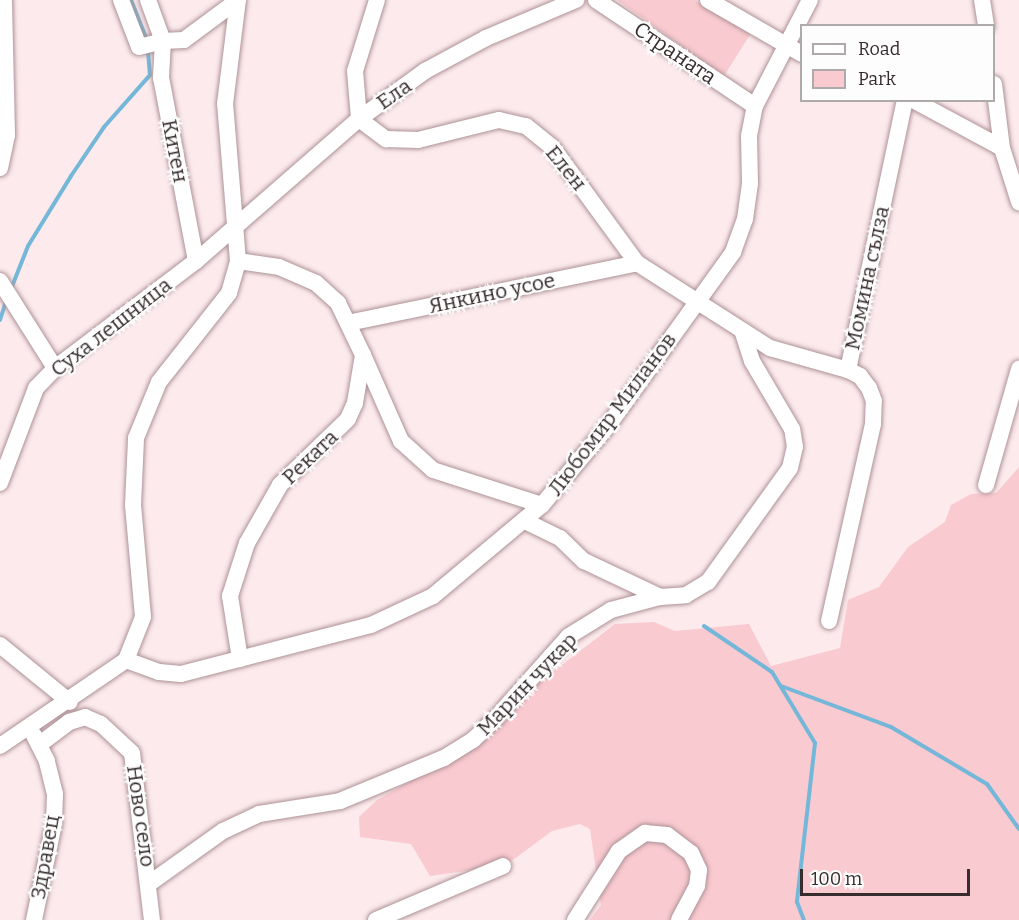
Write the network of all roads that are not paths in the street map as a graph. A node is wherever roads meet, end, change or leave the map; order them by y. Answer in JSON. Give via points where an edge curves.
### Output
{"nodes":[{"id":1,"x":4,"y":0,"type":"edge"},
{"id":2,"x":120,"y":0,"type":"edge"},
{"id":3,"x":148,"y":0,"type":"edge"},
{"id":4,"x":238,"y":0,"type":"edge"},
{"id":5,"x":377,"y":0,"type":"edge"},
{"id":6,"x":576,"y":0,"type":"edge"},
{"id":7,"x":596,"y":0,"type":"edge"},
{"id":8,"x":708,"y":0,"type":"edge"},
{"id":9,"x":810,"y":0,"type":"edge"},
{"id":10,"x":982,"y":0,"type":"edge"},
{"id":11,"x":986,"y":24,"type":"edge"},
{"id":12,"x":163,"y":40,"type":"junction"},
{"id":13,"x":785,"y":47,"type":"junction"},
{"id":14,"x":800,"y":54,"type":"edge"},
{"id":15,"x":995,"y":98,"type":"edge"},
{"id":16,"x":905,"y":102,"type":"edge"},
{"id":17,"x":917,"y":102,"type":"edge"},
{"id":18,"x":755,"y":106,"type":"junction"},
{"id":19,"x":359,"y":118,"type":"junction"},
{"id":20,"x":1002,"y":148,"type":"junction"},
{"id":21,"x":0,"y":168,"type":"edge"},
{"id":22,"x":1015,"y":168,"type":"edge"},
{"id":23,"x":1019,"y":202,"type":"edge"},
{"id":24,"x":236,"y":225,"type":"junction"},
{"id":25,"x":196,"y":261,"type":"junction"},
{"id":26,"x":238,"y":261,"type":"junction"},
{"id":27,"x":637,"y":263,"type":"junction"},
{"id":28,"x":0,"y":281,"type":"edge"},
{"id":29,"x":696,"y":301,"type":"junction"},
{"id":30,"x":348,"y":323,"type":"junction"},
{"id":31,"x":742,"y":331,"type":"junction"},
{"id":32,"x":363,"y":355,"type":"junction"},
{"id":33,"x":55,"y":369,"type":"junction"},
{"id":34,"x":1019,"y":369,"type":"edge"},
{"id":35,"x":848,"y":370,"type":"junction"},
{"id":36,"x":0,"y":483,"type":"edge"},
{"id":37,"x":986,"y":485,"type":"dead end"},
{"id":38,"x":542,"y":505,"type":"junction"},
{"id":39,"x":525,"y":521,"type":"junction"},
{"id":40,"x":660,"y":597,"type":"junction"},
{"id":41,"x":829,"y":621,"type":"dead end"},
{"id":42,"x":0,"y":645,"type":"edge"},
{"id":43,"x":240,"y":659,"type":"junction"},
{"id":44,"x":126,"y":660,"type":"junction"},
{"id":45,"x":69,"y":702,"type":"junction"},
{"id":46,"x":29,"y":728,"type":"junction"},
{"id":47,"x":40,"y":744,"type":"junction"},
{"id":48,"x":0,"y":746,"type":"edge"},
{"id":49,"x":503,"y":866,"type":"dead end"},
{"id":50,"x":150,"y":883,"type":"junction"},
{"id":51,"x":34,"y":920,"type":"edge"},
{"id":52,"x":154,"y":920,"type":"edge"},
{"id":53,"x":376,"y":920,"type":"edge"},
{"id":54,"x":574,"y":920,"type":"edge"},
{"id":55,"x":679,"y":920,"type":"edge"}],
"edges":[{"from":1,"to":21,"type":"street","via":[[7,135]]},
{"from":2,"to":12,"type":"street","via":[[139,47]]},
{"from":3,"to":12,"type":"street","name":"Китен"},
{"from":4,"to":12,"type":"street","via":[[184,40]]},
{"from":4,"to":24,"type":"street","via":[[225,104]]},
{"from":5,"to":19,"type":"street","via":[[355,71]]},
{"from":6,"to":19,"type":"street","name":"Ела","via":[[486,38]]},
{"from":7,"to":18,"type":"street","name":"Страната"},
{"from":8,"to":13,"type":"street"},
{"from":9,"to":13,"type":"street","name":"Любомир Миланов"},
{"from":10,"to":11,"type":"street"},
{"from":12,"to":25,"type":"street","name":"Китен","via":[[161,78]]},
{"from":13,"to":14,"type":"street"},
{"from":13,"to":18,"type":"street","name":"Любомир Миланов"},
{"from":15,"to":20,"type":"street"},
{"from":16,"to":35,"type":"street","name":"Момина сълза"},
{"from":17,"to":20,"type":"street"},
{"from":18,"to":29,"type":"street","name":"Любомир Миланов","via":[[749,136],[750,183],[745,219],[733,252]]},
{"from":19,"to":24,"type":"street","name":"Ела"},
{"from":19,"to":27,"type":"street","name":"Елен","via":[[386,139],[418,140],[500,120],[526,126],[552,147]]},
{"from":20,"to":22,"type":"street"},
{"from":22,"to":23,"type":"street"},
{"from":24,"to":25,"type":"street","name":"Суха лешница"},
{"from":24,"to":26,"type":"street"},
{"from":25,"to":33,"type":"street","name":"Суха лешница"},
{"from":26,"to":30,"type":"street","via":[[279,267],[316,283],[338,303]]},
{"from":26,"to":44,"type":"street","via":[[228,293],[159,382],[136,438],[133,505],[143,617]]},
{"from":27,"to":29,"type":"street","name":"Елен"},
{"from":27,"to":30,"type":"street","name":"Янкино усое"},
{"from":28,"to":33,"type":"street"},
{"from":29,"to":31,"type":"street","name":"Елен"},
{"from":29,"to":38,"type":"street","name":"Любомир Миланов","via":[[607,427]]},
{"from":30,"to":32,"type":"street"},
{"from":31,"to":35,"type":"street","name":"Елен","via":[[770,348]]},
{"from":31,"to":40,"type":"street","name":"Марин чукар","via":[[752,361],[792,429],[795,447],[790,468],[708,582],[686,595]]},
{"from":32,"to":38,"type":"street","via":[[401,441],[433,470]]},
{"from":32,"to":43,"type":"street","name":"Реката","via":[[355,403],[348,419],[280,485],[247,543],[230,596]]},
{"from":33,"to":36,"type":"street","name":"Суха лешница","via":[[36,388]]},
{"from":34,"to":37,"type":"street"},
{"from":35,"to":41,"type":"street","name":"Момина сълза","via":[[860,376],[869,388],[874,401],[873,424]]},
{"from":38,"to":39,"type":"street","name":"Любомир Миланов"},
{"from":39,"to":40,"type":"street","via":[[560,538],[584,561]]},
{"from":39,"to":43,"type":"street","name":"Любомир Миланов","via":[[434,596],[371,625]]},
{"from":40,"to":50,"type":"street","name":"Марин чукар","via":[[611,610],[569,636],[495,719],[473,740],[444,758],[340,801],[258,814],[222,831]]},
{"from":42,"to":45,"type":"street"},
{"from":43,"to":44,"type":"street","name":"Любомир Миланов","via":[[181,674],[159,672]]},
{"from":44,"to":45,"type":"street"},
{"from":45,"to":46,"type":"street"},
{"from":46,"to":47,"type":"street","name":"Здравец"},
{"from":46,"to":48,"type":"street"},
{"from":47,"to":50,"type":"street","name":"Ново село","via":[[69,722],[86,717],[101,724],[132,753]]},
{"from":47,"to":51,"type":"street","name":"Здравец","via":[[55,794],[54,823]]},
{"from":49,"to":53,"type":"street"},
{"from":50,"to":52,"type":"street","name":"Ново село"},
{"from":54,"to":55,"type":"street","via":[[619,851],[645,833],[668,835],[691,852],[699,870],[697,886]]}]}
